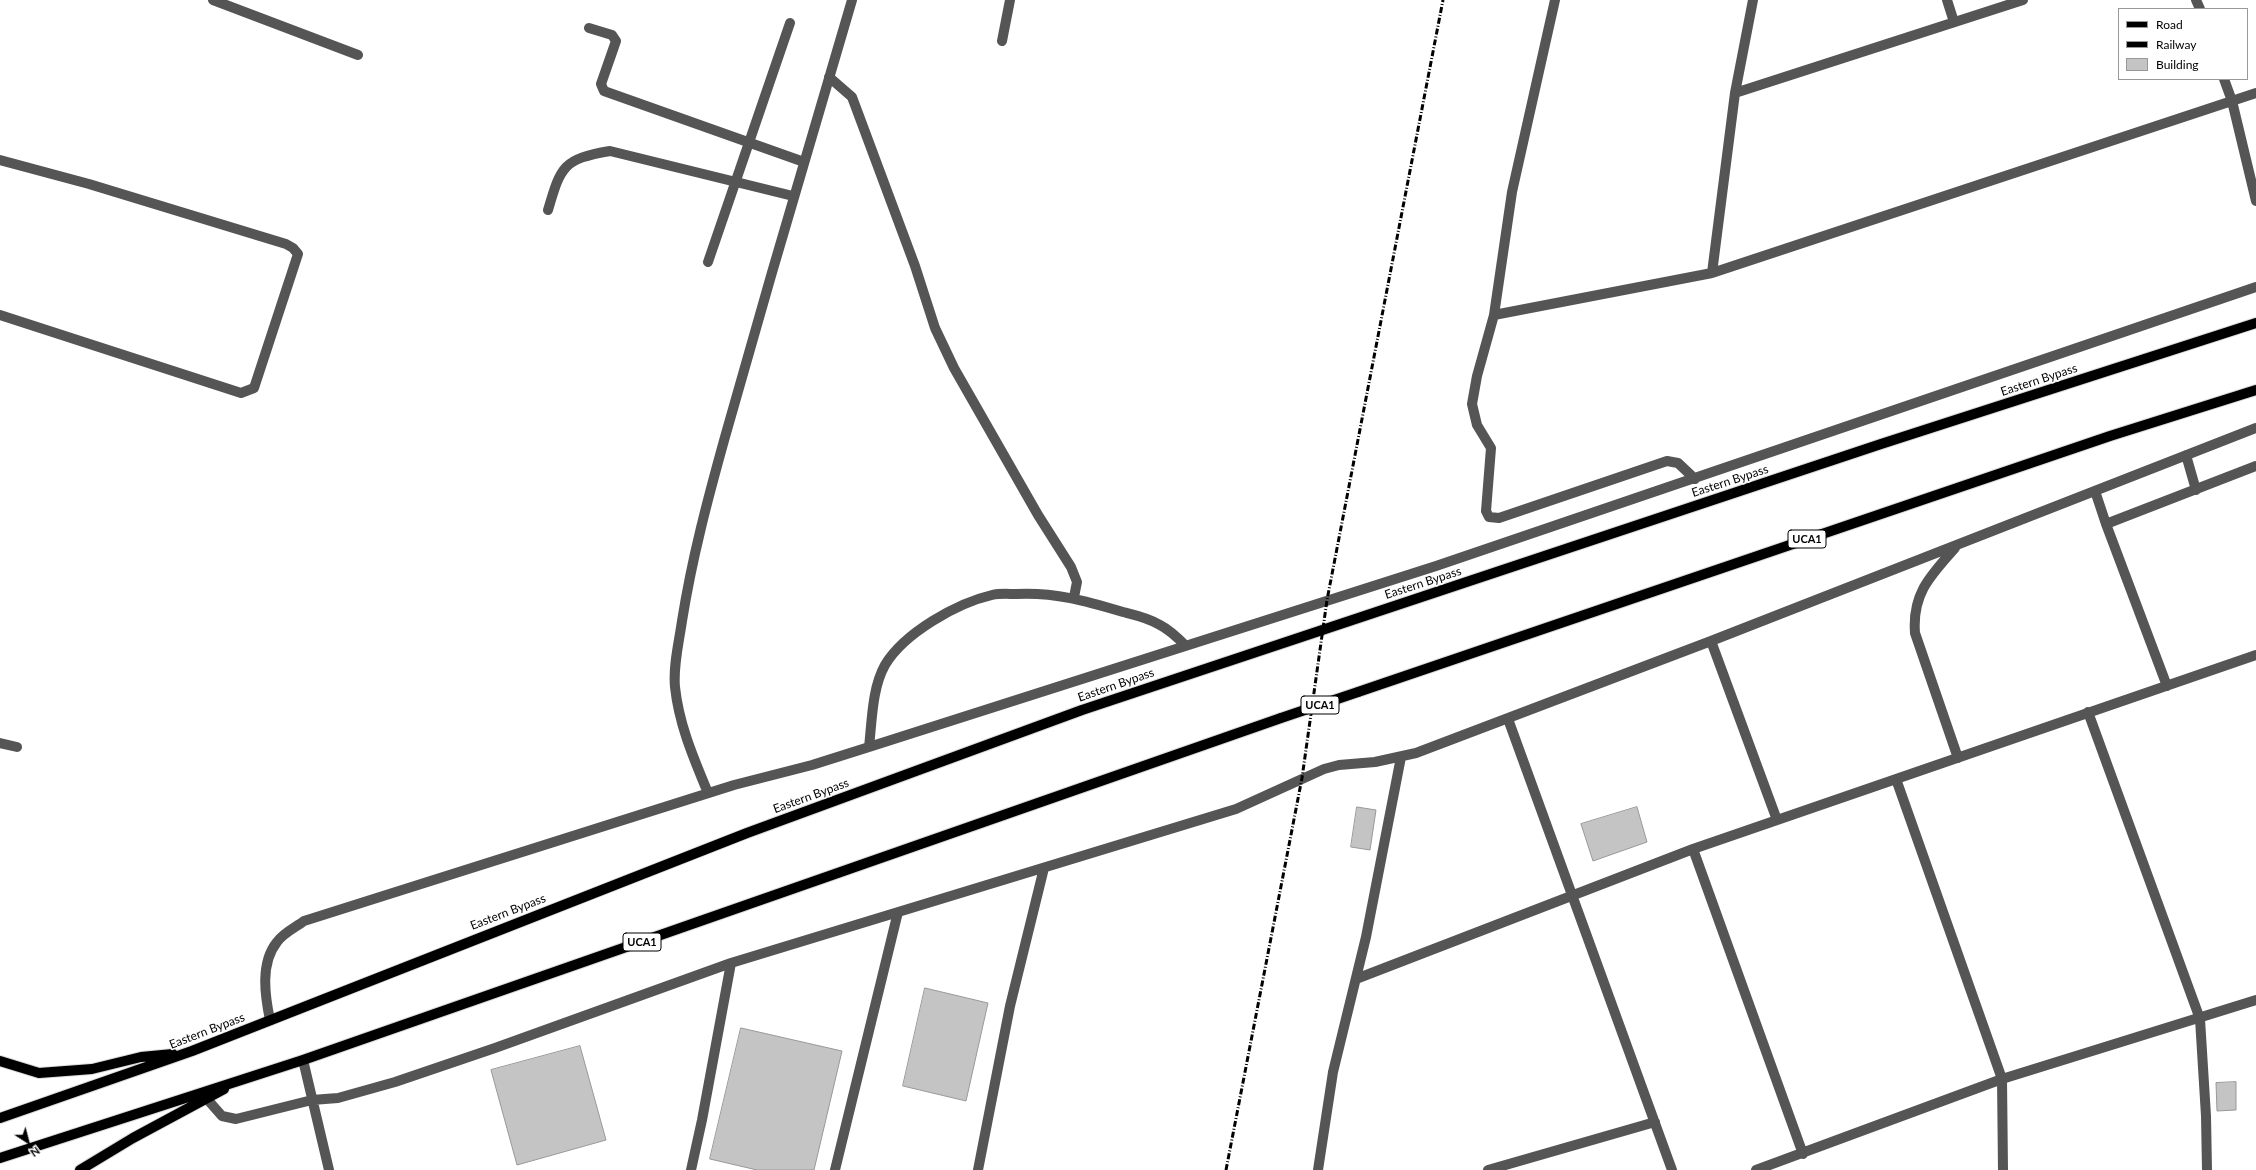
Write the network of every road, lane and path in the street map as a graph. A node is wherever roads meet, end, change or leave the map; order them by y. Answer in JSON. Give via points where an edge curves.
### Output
{"nodes":[{"id":1,"x":214,"y":0,"type":"edge"},
{"id":2,"x":852,"y":0,"type":"edge"},
{"id":3,"x":1010,"y":0,"type":"edge"},
{"id":4,"x":1555,"y":0,"type":"edge"},
{"id":5,"x":1753,"y":0,"type":"edge"},
{"id":6,"x":1947,"y":0,"type":"edge"},
{"id":7,"x":2023,"y":0,"type":"edge"},
{"id":8,"x":1954,"y":22,"type":"junction"},
{"id":9,"x":790,"y":23,"type":"dead end"},
{"id":10,"x":589,"y":28,"type":"dead end"},
{"id":11,"x":1002,"y":41,"type":"dead end"},
{"id":12,"x":358,"y":55,"type":"dead end"},
{"id":13,"x":829,"y":77,"type":"junction"},
{"id":14,"x":2224,"y":80,"type":"edge"},
{"id":15,"x":1735,"y":93,"type":"junction"},
{"id":16,"x":2256,"y":93,"type":"edge"},
{"id":17,"x":2232,"y":101,"type":"junction"},
{"id":18,"x":748,"y":143,"type":"junction"},
{"id":19,"x":0,"y":160,"type":"edge"},
{"id":20,"x":804,"y":162,"type":"junction"},
{"id":21,"x":735,"y":183,"type":"junction"},
{"id":22,"x":793,"y":196,"type":"junction"},
{"id":23,"x":2256,"y":201,"type":"edge"},
{"id":24,"x":548,"y":210,"type":"dead end"},
{"id":25,"x":708,"y":262,"type":"dead end"},
{"id":26,"x":1712,"y":273,"type":"junction"},
{"id":27,"x":2256,"y":286,"type":"edge"},
{"id":28,"x":0,"y":315,"type":"edge"},
{"id":29,"x":1494,"y":315,"type":"junction"},
{"id":30,"x":2256,"y":323,"type":"edge"},
{"id":31,"x":2256,"y":390,"type":"edge"},
{"id":32,"x":2256,"y":428,"type":"edge"},
{"id":33,"x":2186,"y":455,"type":"junction"},
{"id":34,"x":2256,"y":466,"type":"edge"},
{"id":35,"x":1695,"y":479,"type":"junction"},
{"id":36,"x":2196,"y":490,"type":"junction"},
{"id":37,"x":2095,"y":491,"type":"junction"},
{"id":38,"x":2106,"y":524,"type":"junction"},
{"id":39,"x":1956,"y":546,"type":"junction"},
{"id":40,"x":1074,"y":597,"type":"junction"},
{"id":41,"x":1711,"y":642,"type":"junction"},
{"id":42,"x":1186,"y":646,"type":"junction"},
{"id":43,"x":2256,"y":655,"type":"edge"},
{"id":44,"x":2167,"y":686,"type":"junction"},
{"id":45,"x":2088,"y":712,"type":"junction"},
{"id":46,"x":1508,"y":719,"type":"junction"},
{"id":47,"x":0,"y":743,"type":"edge"},
{"id":48,"x":17,"y":747,"type":"dead end"},
{"id":49,"x":869,"y":747,"type":"junction"},
{"id":50,"x":1401,"y":756,"type":"junction"},
{"id":51,"x":1958,"y":758,"type":"junction"},
{"id":52,"x":1896,"y":779,"type":"junction"},
{"id":53,"x":708,"y":793,"type":"junction"},
{"id":54,"x":1777,"y":820,"type":"junction"},
{"id":55,"x":1694,"y":850,"type":"junction"},
{"id":56,"x":1044,"y":868,"type":"junction"},
{"id":57,"x":1572,"y":896,"type":"junction"},
{"id":58,"x":898,"y":912,"type":"junction"},
{"id":59,"x":731,"y":963,"type":"junction"},
{"id":60,"x":1356,"y":979,"type":"junction"},
{"id":61,"x":2256,"y":1000,"type":"edge"},
{"id":62,"x":2200,"y":1019,"type":"junction"},
{"id":63,"x":270,"y":1020,"type":"junction"},
{"id":64,"x":192,"y":1051,"type":"junction"},
{"id":65,"x":303,"y":1060,"type":"junction"},
{"id":66,"x":0,"y":1061,"type":"edge"},
{"id":67,"x":241,"y":1079,"type":"junction"},
{"id":68,"x":2002,"y":1079,"type":"junction"},
{"id":69,"x":207,"y":1099,"type":"junction"},
{"id":70,"x":312,"y":1100,"type":"junction"},
{"id":71,"x":0,"y":1118,"type":"edge"},
{"id":72,"x":1655,"y":1122,"type":"junction"},
{"id":73,"x":1803,"y":1154,"type":"junction"},
{"id":74,"x":0,"y":1158,"type":"edge"},
{"id":75,"x":80,"y":1170,"type":"edge"},
{"id":76,"x":329,"y":1170,"type":"edge"},
{"id":77,"x":691,"y":1170,"type":"edge"},
{"id":78,"x":835,"y":1170,"type":"edge"},
{"id":79,"x":978,"y":1170,"type":"edge"},
{"id":80,"x":1318,"y":1170,"type":"edge"},
{"id":81,"x":1488,"y":1170,"type":"edge"},
{"id":82,"x":1672,"y":1170,"type":"edge"},
{"id":83,"x":1756,"y":1170,"type":"edge"},
{"id":84,"x":2003,"y":1170,"type":"edge"},
{"id":85,"x":2207,"y":1170,"type":"edge"}],
"edges":[{"from":1,"to":12,"type":"street"},
{"from":2,"to":13,"type":"street"},
{"from":3,"to":11,"type":"street"},
{"from":4,"to":29,"type":"street","via":[[1512,192]]},
{"from":5,"to":15,"type":"street"},
{"from":6,"to":8,"type":"street"},
{"from":7,"to":8,"type":"street"},
{"from":8,"to":15,"type":"street"},
{"from":9,"to":18,"type":"street"},
{"from":10,"to":18,"type":"street","via":[[612,35],[616,41],[601,84],[604,91]]},
{"from":13,"to":20,"type":"street"},
{"from":13,"to":40,"type":"street","via":[[852,97],[915,266],[935,328],[954,368],[1038,515],[1072,567],[1077,582]]},
{"from":14,"to":17,"type":"street"},
{"from":15,"to":26,"type":"street"},
{"from":16,"to":17,"type":"street"},
{"from":17,"to":23,"type":"street"},
{"from":17,"to":26,"type":"street"},
{"from":18,"to":20,"type":"street"},
{"from":18,"to":21,"type":"street"},
{"from":19,"to":28,"type":"street","via":[[89,184],[286,244],[298,254],[254,388],[241,393]]},
{"from":20,"to":22,"type":"street"},
{"from":21,"to":22,"type":"street"},
{"from":21,"to":24,"type":"street","via":[[610,152],[584,155],[573,160],[558,177]]},
{"from":21,"to":25,"type":"street"},
{"from":22,"to":53,"type":"street","via":[[702,521],[688,582],[678,650],[675,686],[681,719],[689,747]]},
{"from":26,"to":29,"type":"street"},
{"from":27,"to":35,"type":"street"},
{"from":29,"to":35,"type":"street","via":[[1472,404],[1477,425],[1492,448],[1486,511],[1489,517],[1499,518],[1667,461],[1678,463]]},
{"from":30,"to":63,"type":"main road","name":"Eastern Bypass","via":[[1881,444],[1082,710],[747,833]]},
{"from":31,"to":65,"type":"main road","number":"UCA1","bridge":true,"via":[[2110,436],[1281,718]]},
{"from":32,"to":33,"type":"street"},
{"from":33,"to":36,"type":"street"},
{"from":33,"to":37,"type":"street"},
{"from":34,"to":36,"type":"street"},
{"from":35,"to":42,"type":"street","via":[[1443,564]]},
{"from":36,"to":38,"type":"street"},
{"from":37,"to":38,"type":"street"},
{"from":37,"to":39,"type":"street"},
{"from":38,"to":44,"type":"street"},
{"from":39,"to":41,"type":"street"},
{"from":39,"to":51,"type":"street","via":[[1933,572],[1922,591],[1915,608],[1914,620],[1915,633]]},
{"from":40,"to":42,"type":"street","via":[[1150,620],[1174,634]]},
{"from":40,"to":49,"type":"street","via":[[1036,593],[993,595],[966,604],[913,635],[885,665],[876,691]]},
{"from":41,"to":46,"type":"street"},
{"from":41,"to":54,"type":"street"},
{"from":42,"to":49,"type":"street"},
{"from":43,"to":44,"type":"street"},
{"from":44,"to":45,"type":"street"},
{"from":45,"to":51,"type":"street"},
{"from":45,"to":62,"type":"street"},
{"from":46,"to":50,"type":"street","via":[[1416,753]]},
{"from":46,"to":57,"type":"street"},
{"from":47,"to":48,"type":"street"},
{"from":49,"to":53,"type":"street"},
{"from":50,"to":56,"type":"street","via":[[1324,769],[1236,809]]},
{"from":50,"to":60,"type":"street"},
{"from":51,"to":52,"type":"street"},
{"from":52,"to":54,"type":"street"},
{"from":52,"to":68,"type":"street"},
{"from":53,"to":63,"type":"street","via":[[304,921],[277,942],[269,960],[264,992]]},
{"from":54,"to":55,"type":"street"},
{"from":55,"to":57,"type":"street"},
{"from":55,"to":73,"type":"street"},
{"from":56,"to":58,"type":"street"},
{"from":56,"to":79,"type":"street","via":[[1010,1006]]},
{"from":57,"to":60,"type":"street"},
{"from":57,"to":72,"type":"street"},
{"from":58,"to":59,"type":"street"},
{"from":58,"to":78,"type":"street"},
{"from":59,"to":70,"type":"street","via":[[395,1082],[338,1098]]},
{"from":59,"to":77,"type":"street"},
{"from":60,"to":80,"type":"street","via":[[1333,1072]]},
{"from":61,"to":62,"type":"street"},
{"from":62,"to":68,"type":"street"},
{"from":62,"to":85,"type":"street"},
{"from":63,"to":64,"type":"main road","name":"Eastern Bypass"},
{"from":64,"to":66,"type":"main road","via":[[141,1057],[92,1069],[39,1072]]},
{"from":64,"to":71,"type":"main road","name":"Eastern Bypass"},
{"from":65,"to":67,"type":"main road","number":"UCA1"},
{"from":65,"to":70,"type":"street"},
{"from":67,"to":69,"type":"main road"},
{"from":67,"to":74,"type":"main road","number":"UCA1"},
{"from":68,"to":73,"type":"street"},
{"from":68,"to":84,"type":"street"},
{"from":69,"to":70,"type":"street","via":[[222,1116],[236,1118]]},
{"from":69,"to":75,"type":"main road"},
{"from":70,"to":76,"type":"street"},
{"from":72,"to":81,"type":"street"},
{"from":72,"to":82,"type":"street"},
{"from":73,"to":83,"type":"street"}]}
